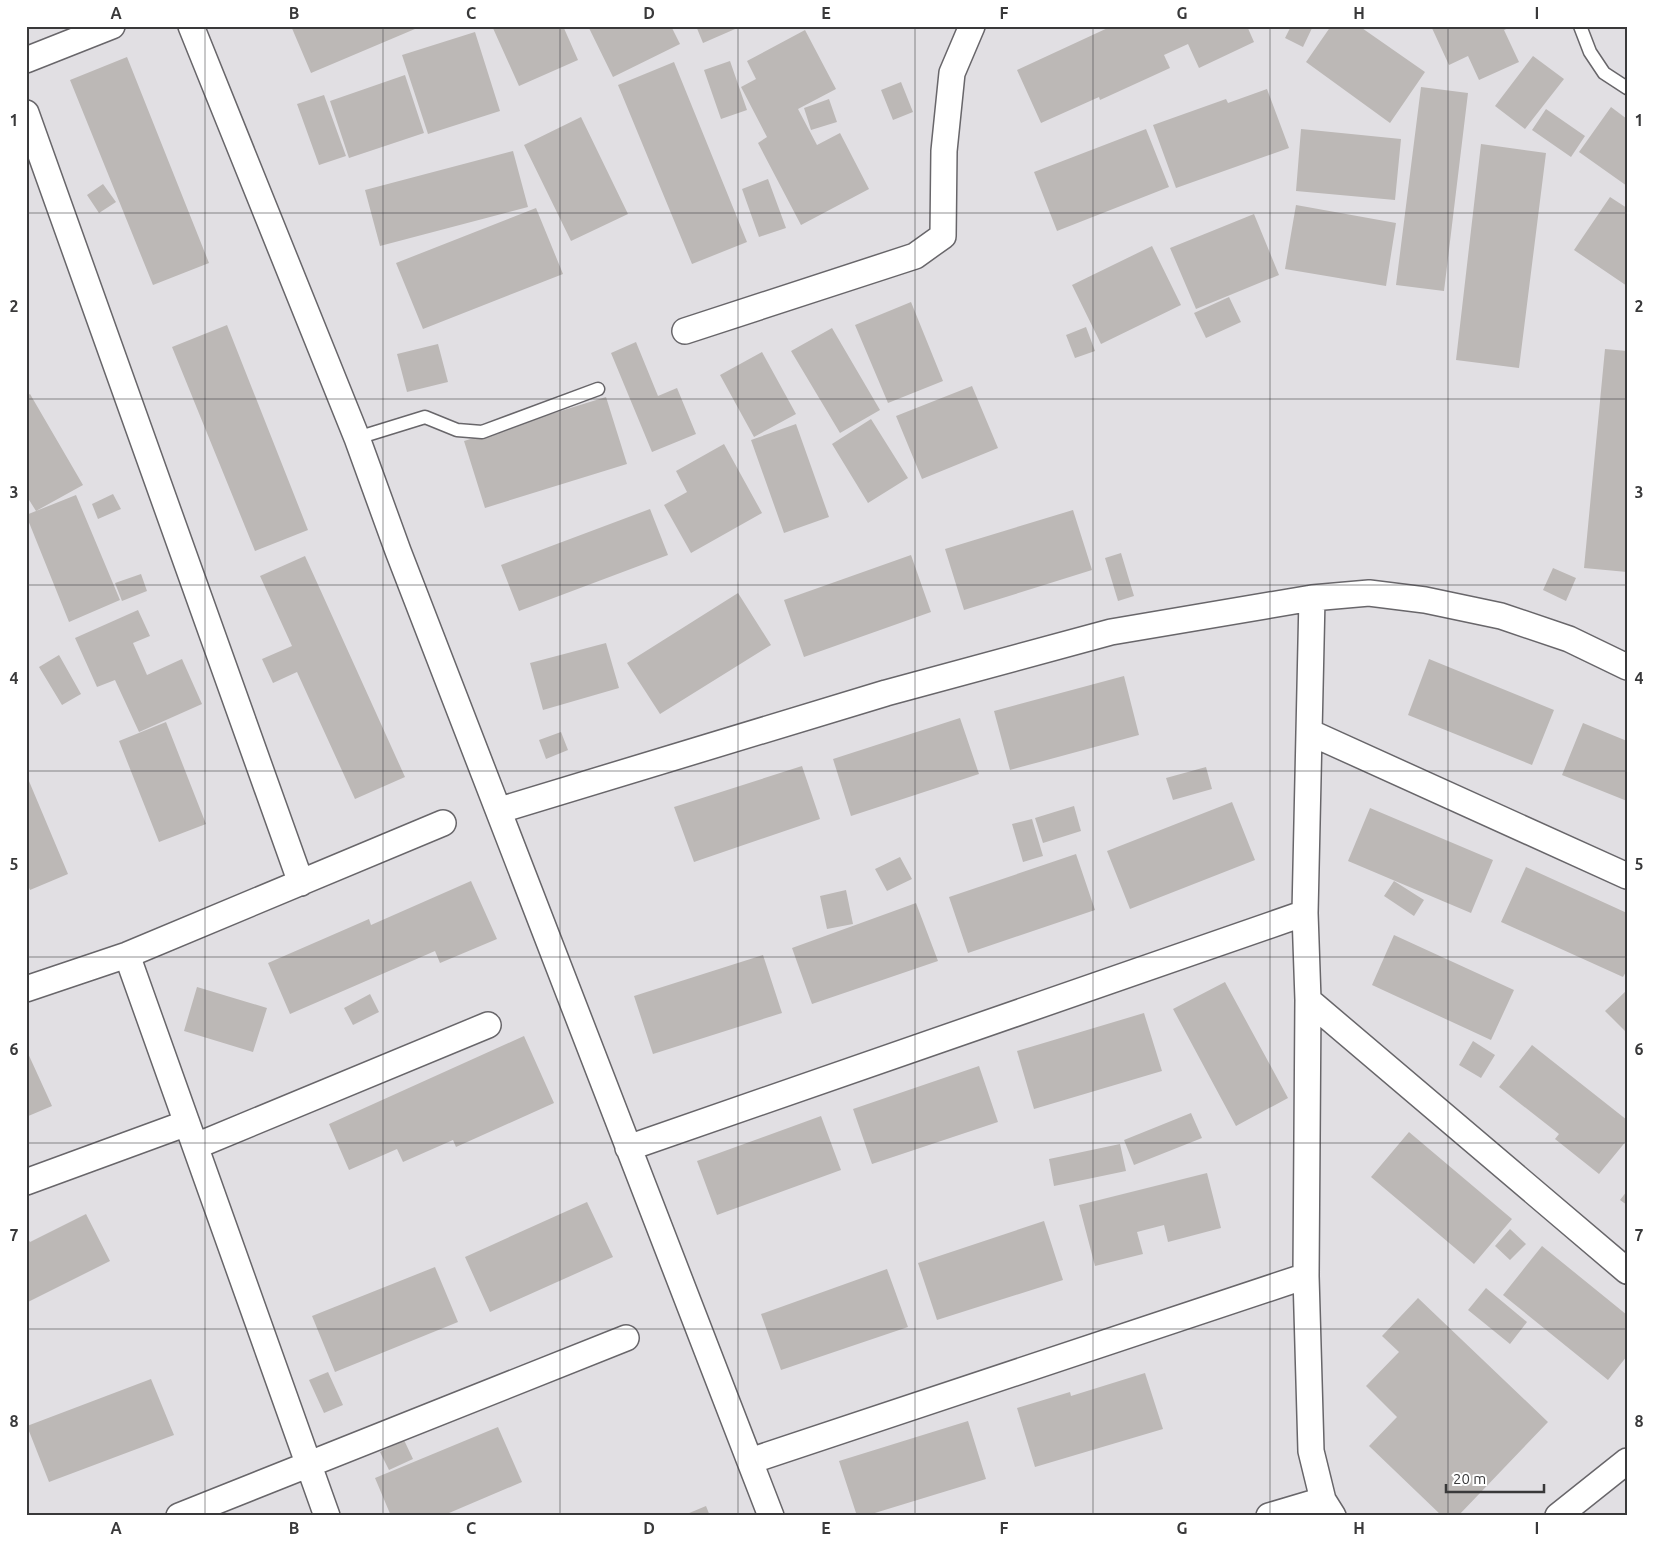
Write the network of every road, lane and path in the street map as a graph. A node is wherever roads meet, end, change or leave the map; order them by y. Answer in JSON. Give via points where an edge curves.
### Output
{"nodes":[{"id":1,"x":112,"y":26,"type":"edge"},
{"id":2,"x":191,"y":26,"type":"edge"},
{"id":3,"x":972,"y":26,"type":"edge"},
{"id":4,"x":1580,"y":26,"type":"edge"},
{"id":5,"x":26,"y":60,"type":"edge"},
{"id":6,"x":1627,"y":88,"type":"edge"},
{"id":7,"x":26,"y":114,"type":"edge"},
{"id":8,"x":685,"y":331,"type":"dead end"},
{"id":9,"x":598,"y":389,"type":"dead end"},
{"id":10,"x":357,"y":438,"type":"junction"},
{"id":11,"x":1312,"y":598,"type":"junction"},
{"id":12,"x":1627,"y":667,"type":"edge"},
{"id":13,"x":1310,"y":732,"type":"junction"},
{"id":14,"x":500,"y":810,"type":"junction"},
{"id":15,"x":443,"y":823,"type":"dead end"},
{"id":16,"x":1627,"y":876,"type":"edge"},
{"id":17,"x":301,"y":883,"type":"junction"},
{"id":18,"x":1305,"y":913,"type":"junction"},
{"id":19,"x":127,"y":955,"type":"junction"},
{"id":20,"x":26,"y":989,"type":"edge"},
{"id":21,"x":1308,"y":1000,"type":"junction"},
{"id":22,"x":488,"y":1025,"type":"dead end"},
{"id":23,"x":187,"y":1123,"type":"junction"},
{"id":24,"x":196,"y":1146,"type":"junction"},
{"id":25,"x":628,"y":1148,"type":"junction"},
{"id":26,"x":26,"y":1182,"type":"edge"},
{"id":27,"x":1627,"y":1272,"type":"edge"},
{"id":28,"x":1306,"y":1276,"type":"junction"},
{"id":29,"x":626,"y":1338,"type":"dead end"},
{"id":30,"x":750,"y":1461,"type":"junction"},
{"id":31,"x":1627,"y":1461,"type":"edge"},
{"id":32,"x":308,"y":1465,"type":"junction"},
{"id":33,"x":1328,"y":1508,"type":"edge"},
{"id":34,"x":178,"y":1516,"type":"edge"},
{"id":35,"x":327,"y":1516,"type":"edge"},
{"id":36,"x":771,"y":1516,"type":"edge"},
{"id":37,"x":1269,"y":1516,"type":"edge"},
{"id":38,"x":1558,"y":1516,"type":"edge"}],
"edges":[{"from":1,"to":5,"type":"street"},
{"from":2,"to":10,"type":"street"},
{"from":3,"to":8,"type":"street","via":[[952,73],[944,152],[943,236],[914,256]]},
{"from":4,"to":6,"type":"lane","via":[[1590,52],[1604,73]]},
{"from":7,"to":17,"type":"street"},
{"from":9,"to":10,"type":"lane","via":[[482,432],[457,430],[425,417]]},
{"from":10,"to":14,"type":"street"},
{"from":11,"to":12,"type":"street","via":[[1369,593],[1482,612],[1570,639]]},
{"from":11,"to":13,"type":"street"},
{"from":11,"to":14,"type":"street","via":[[1111,632],[877,696]]},
{"from":13,"to":16,"type":"street"},
{"from":13,"to":18,"type":"street"},
{"from":14,"to":25,"type":"street"},
{"from":15,"to":17,"type":"street"},
{"from":17,"to":19,"type":"street"},
{"from":18,"to":21,"type":"street"},
{"from":18,"to":25,"type":"street"},
{"from":19,"to":20,"type":"street"},
{"from":19,"to":23,"type":"street"},
{"from":21,"to":27,"type":"street"},
{"from":21,"to":28,"type":"street"},
{"from":22,"to":24,"type":"street"},
{"from":23,"to":24,"type":"street"},
{"from":23,"to":26,"type":"street"},
{"from":24,"to":32,"type":"street"},
{"from":25,"to":30,"type":"street"},
{"from":28,"to":30,"type":"street"},
{"from":28,"to":33,"type":"street","via":[[1311,1451]]},
{"from":29,"to":32,"type":"street"},
{"from":30,"to":36,"type":"street"},
{"from":31,"to":38,"type":"street"},
{"from":32,"to":34,"type":"street"},
{"from":32,"to":35,"type":"street"},
{"from":33,"to":37,"type":"street"}]}
